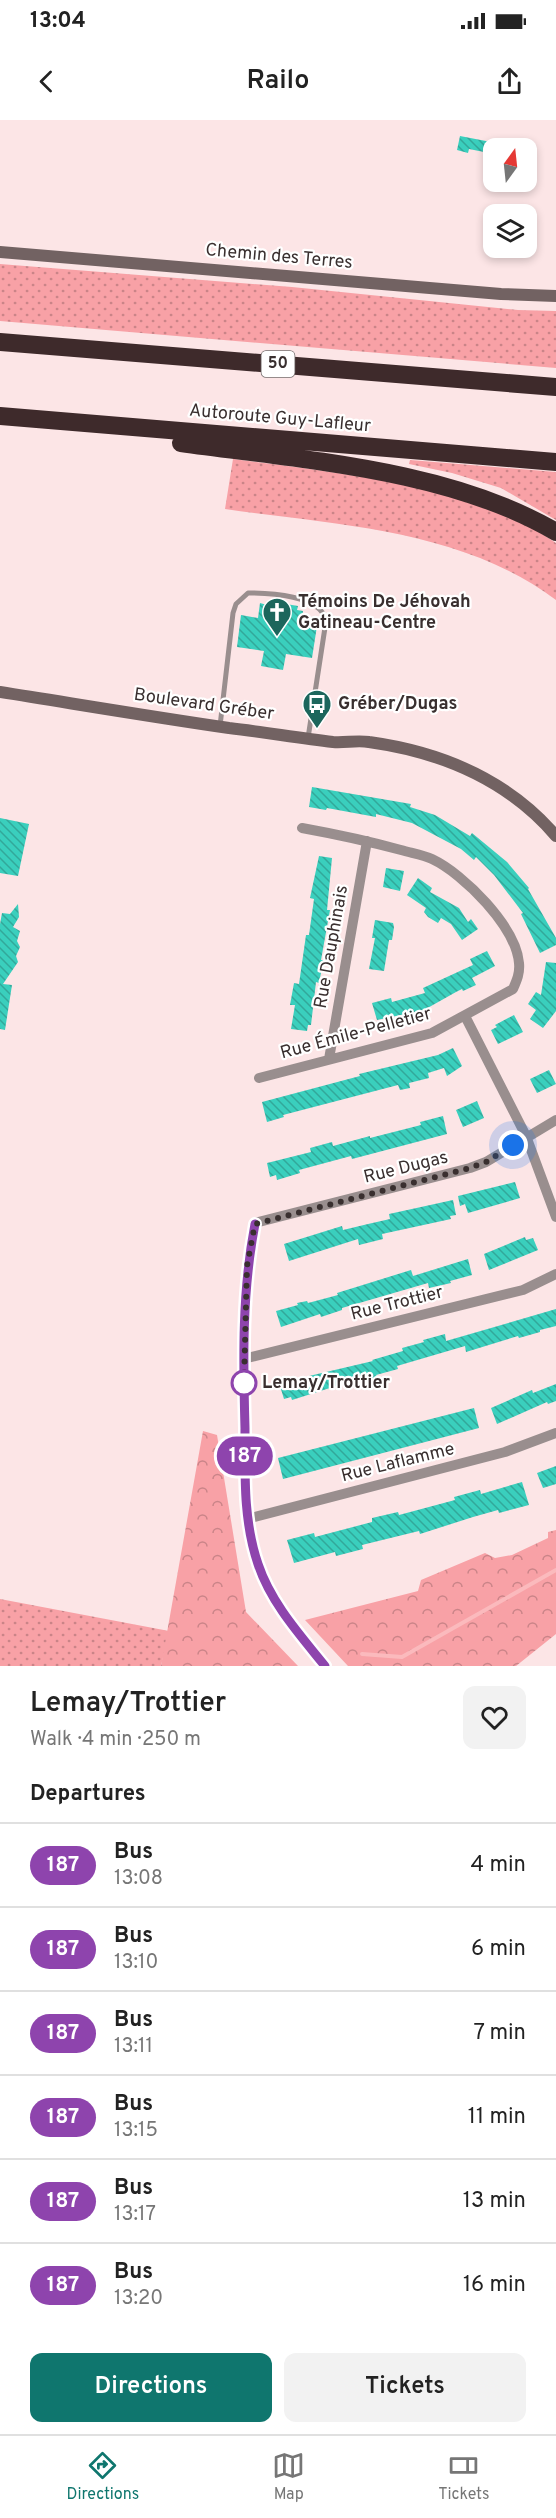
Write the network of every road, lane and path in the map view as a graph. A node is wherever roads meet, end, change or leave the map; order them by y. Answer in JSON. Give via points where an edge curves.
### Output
{"nodes":[{"id":1,"x":0,"y":252,"type":"edge"},
{"id":2,"x":556,"y":296,"type":"edge"},
{"id":3,"x":0,"y":342,"type":"edge"},
{"id":4,"x":556,"y":387,"type":"edge"},
{"id":5,"x":7,"y":417,"type":"edge"},
{"id":6,"x":556,"y":462,"type":"edge"},
{"id":7,"x":556,"y":532,"type":"edge"},
{"id":8,"x":0,"y":692,"type":"edge"},
{"id":9,"x":220,"y":726,"type":"junction"},
{"id":10,"x":308,"y":738,"type":"junction"},
{"id":11,"x":302,"y":828,"type":"dead end"},
{"id":12,"x":556,"y":836,"type":"edge"},
{"id":13,"x":367,"y":841,"type":"junction"},
{"id":14,"x":465,"y":1016,"type":"junction"},
{"id":15,"x":329,"y":1059,"type":"junction"},
{"id":16,"x":259,"y":1078,"type":"dead end"},
{"id":17,"x":556,"y":1120,"type":"edge"},
{"id":18,"x":526,"y":1136,"type":"junction"},
{"id":19,"x":556,"y":1217,"type":"edge"},
{"id":20,"x":556,"y":1275,"type":"edge"},
{"id":21,"x":243,"y":1359,"type":"junction"},
{"id":22,"x":556,"y":1433,"type":"edge"},
{"id":23,"x":247,"y":1519,"type":"junction"},
{"id":24,"x":326,"y":1666,"type":"edge"}],
"edges":[{"from":1,"to":2,"type":"street","name":"Chemin des Terres"},
{"from":3,"to":4,"type":"highway","number":"50"},
{"from":5,"to":6,"type":"highway","name":"Autoroute Guy-Lafleur"},
{"from":5,"to":7,"type":"highway","via":[[416,480],[503,506]]},
{"from":8,"to":9,"type":"street","name":"Boulevard Gréber"},
{"from":9,"to":10,"type":"street","name":"Boulevard Gréber"},
{"from":9,"to":10,"type":"lane","via":[[236,604],[248,593],[301,599],[318,607],[326,621]]},
{"from":10,"to":12,"type":"street","name":"Boulevard Gréber","via":[[366,742],[447,760],[499,786]]},
{"from":11,"to":13,"type":"street","name":"Rue Émile-Pelletier"},
{"from":13,"to":14,"type":"street","name":"Rue Émile-Pelletier","via":[[432,859],[490,908],[507,932],[519,961],[519,976],[513,989]]},
{"from":13,"to":15,"type":"street","name":"Rue Dauphinais"},
{"from":14,"to":15,"type":"street","name":"Rue Émile-Pelletier","via":[[422,1037]]},
{"from":14,"to":18,"type":"street"},
{"from":15,"to":16,"type":"street","name":"Rue Émile-Pelletier"},
{"from":17,"to":18,"type":"street","name":"Rue Dugas"},
{"from":18,"to":19,"type":"street"},
{"from":18,"to":21,"type":"street","name":"Rue Dugas","via":[[470,1168],[255,1224],[247,1266]]},
{"from":20,"to":21,"type":"street","name":"Rue Trottier","via":[[523,1290]]},
{"from":21,"to":23,"type":"street"},
{"from":22,"to":23,"type":"street","name":"Rue Laflamme","via":[[505,1452]]},
{"from":23,"to":24,"type":"street","via":[[258,1565],[267,1584],[292,1625]]}]}
